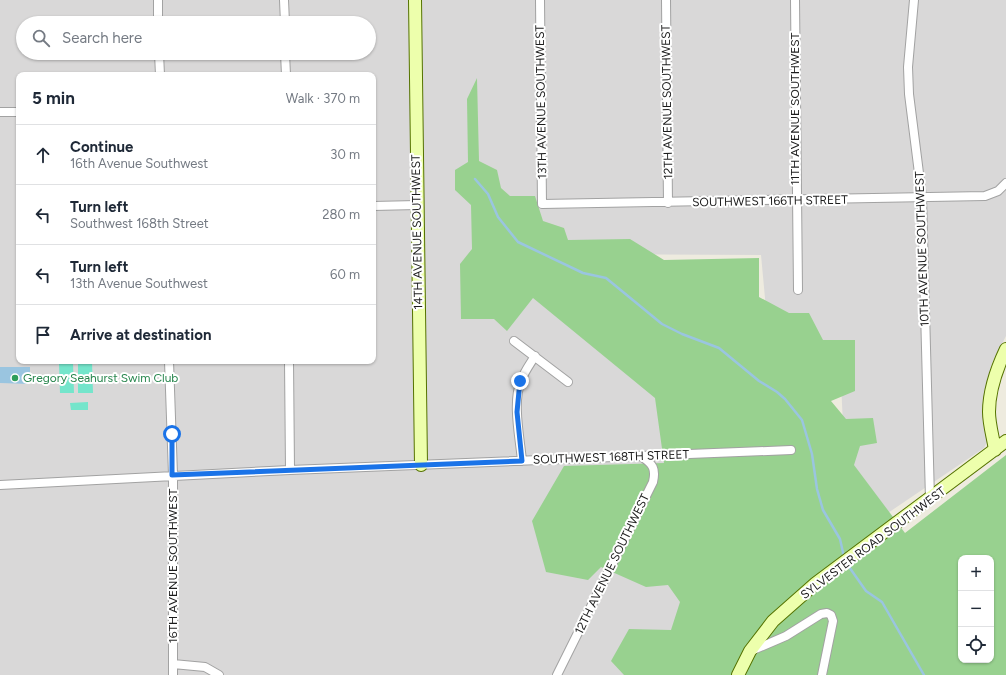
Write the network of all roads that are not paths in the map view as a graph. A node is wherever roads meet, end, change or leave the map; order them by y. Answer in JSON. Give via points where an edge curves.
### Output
{"nodes":[{"id":1,"x":158,"y":0,"type":"edge"},
{"id":2,"x":284,"y":0,"type":"edge"},
{"id":3,"x":415,"y":0,"type":"edge"},
{"id":4,"x":540,"y":0,"type":"edge"},
{"id":5,"x":666,"y":0,"type":"edge"},
{"id":6,"x":795,"y":0,"type":"edge"},
{"id":7,"x":914,"y":0,"type":"edge"},
{"id":8,"x":158,"y":16,"type":"edge"},
{"id":9,"x":285,"y":16,"type":"edge"},
{"id":10,"x":159,"y":60,"type":"edge"},
{"id":11,"x":285,"y":60,"type":"edge"},
{"id":12,"x":160,"y":72,"type":"edge"},
{"id":13,"x":286,"y":72,"type":"edge"},
{"id":14,"x":0,"y":112,"type":"edge"},
{"id":15,"x":16,"y":112,"type":"edge"},
{"id":16,"x":1006,"y":182,"type":"edge"},
{"id":17,"x":922,"y":197,"type":"junction"},
{"id":18,"x":796,"y":200,"type":"junction"},
{"id":19,"x":668,"y":203,"type":"junction"},
{"id":20,"x":542,"y":204,"type":"joint"},
{"id":21,"x":417,"y":205,"type":"junction"},
{"id":22,"x":376,"y":206,"type":"edge"},
{"id":23,"x":798,"y":290,"type":"dead end"},
{"id":24,"x":514,"y":341,"type":"dead end"},
{"id":25,"x":1006,"y":349,"type":"edge"},
{"id":26,"x":535,"y":356,"type":"junction"},
{"id":27,"x":169,"y":364,"type":"edge"},
{"id":28,"x":289,"y":364,"type":"edge"},
{"id":29,"x":568,"y":382,"type":"dead end"},
{"id":30,"x":1006,"y":441,"type":"edge"},
{"id":31,"x":791,"y":450,"type":"dead end"},
{"id":32,"x":995,"y":450,"type":"junction"},
{"id":33,"x":641,"y":457,"type":"junction"},
{"id":34,"x":522,"y":461,"type":"junction"},
{"id":35,"x":420,"y":465,"type":"junction"},
{"id":36,"x":290,"y":470,"type":"junction"},
{"id":37,"x":172,"y":475,"type":"junction"},
{"id":38,"x":0,"y":485,"type":"edge"},
{"id":39,"x":930,"y":499,"type":"junction"},
{"id":40,"x":750,"y":651,"type":"junction"},
{"id":41,"x":173,"y":664,"type":"junction"},
{"id":42,"x":173,"y":675,"type":"edge"},
{"id":43,"x":219,"y":675,"type":"edge"},
{"id":44,"x":557,"y":675,"type":"edge"},
{"id":45,"x":738,"y":675,"type":"edge"},
{"id":46,"x":822,"y":675,"type":"edge"}],
"edges":[{"from":1,"to":8,"type":"street"},
{"from":2,"to":9,"type":"street"},
{"from":3,"to":21,"type":"street","name":"14TH AVENUE SOUTHWEST"},
{"from":4,"to":20,"type":"street","name":"13TH AVENUE SOUTHWEST"},
{"from":5,"to":19,"type":"street","name":"12TH AVENUE SOUTHWEST"},
{"from":6,"to":18,"type":"street","name":"11TH AVENUE SOUTHWEST"},
{"from":7,"to":17,"type":"street","name":"10TH AVENUE SOUTHWEST","via":[[908,67],[909,94]]},
{"from":10,"to":12,"type":"street"},
{"from":11,"to":13,"type":"street"},
{"from":14,"to":15,"type":"street"},
{"from":16,"to":17,"type":"street","name":"SOUTHWEST 166TH STREET","via":[[998,191],[985,196]]},
{"from":17,"to":18,"type":"street","name":"SOUTHWEST 166TH STREET"},
{"from":17,"to":39,"type":"street","name":"10TH AVENUE SOUTHWEST"},
{"from":18,"to":19,"type":"street","name":"SOUTHWEST 166TH STREET"},
{"from":18,"to":23,"type":"street","name":"11TH AVENUE SOUTHWEST"},
{"from":19,"to":20,"type":"street","name":"SOUTHWEST 166TH STREET"},
{"from":21,"to":22,"type":"street"},
{"from":21,"to":35,"type":"street","name":"14TH AVENUE SOUTHWEST"},
{"from":24,"to":26,"type":"street"},
{"from":25,"to":32,"type":"street","via":[[999,362],[990,398],[989,412]]},
{"from":26,"to":29,"type":"street"},
{"from":26,"to":34,"type":"street","via":[[520,381],[518,395],[517,412]]},
{"from":27,"to":37,"type":"street","name":"16TH AVENUE SOUTHWEST"},
{"from":28,"to":36,"type":"street"},
{"from":30,"to":32,"type":"street","name":"SYLVESTER ROAD SOUTHWEST"},
{"from":31,"to":33,"type":"street","name":"SOUTHWEST 168TH STREET"},
{"from":32,"to":39,"type":"street","name":"SYLVESTER ROAD SOUTHWEST"},
{"from":33,"to":34,"type":"street","name":"SOUTHWEST 168TH STREET"},
{"from":33,"to":44,"type":"street","name":"12TH AVENUE SOUTHWEST","via":[[654,466],[653,482]]},
{"from":34,"to":35,"type":"street","name":"SOUTHWEST 168TH STREET"},
{"from":35,"to":36,"type":"street","name":"SOUTHWEST 168TH STREET"},
{"from":36,"to":37,"type":"street","name":"SOUTHWEST 168TH STREET"},
{"from":37,"to":38,"type":"street","name":"SOUTHWEST 168TH STREET"},
{"from":37,"to":41,"type":"street","name":"16TH AVENUE SOUTHWEST"},
{"from":39,"to":40,"type":"street","name":"SYLVESTER ROAD SOUTHWEST","via":[[816,583],[773,621]]},
{"from":40,"to":45,"type":"street","name":"SYLVESTER ROAD SOUTHWEST"},
{"from":40,"to":46,"type":"street","via":[[786,636],[821,614],[827,613],[832,615],[833,621]]},
{"from":41,"to":42,"type":"street","name":"16TH AVENUE SOUTHWEST"},
{"from":41,"to":43,"type":"street","via":[[205,667]]}]}
